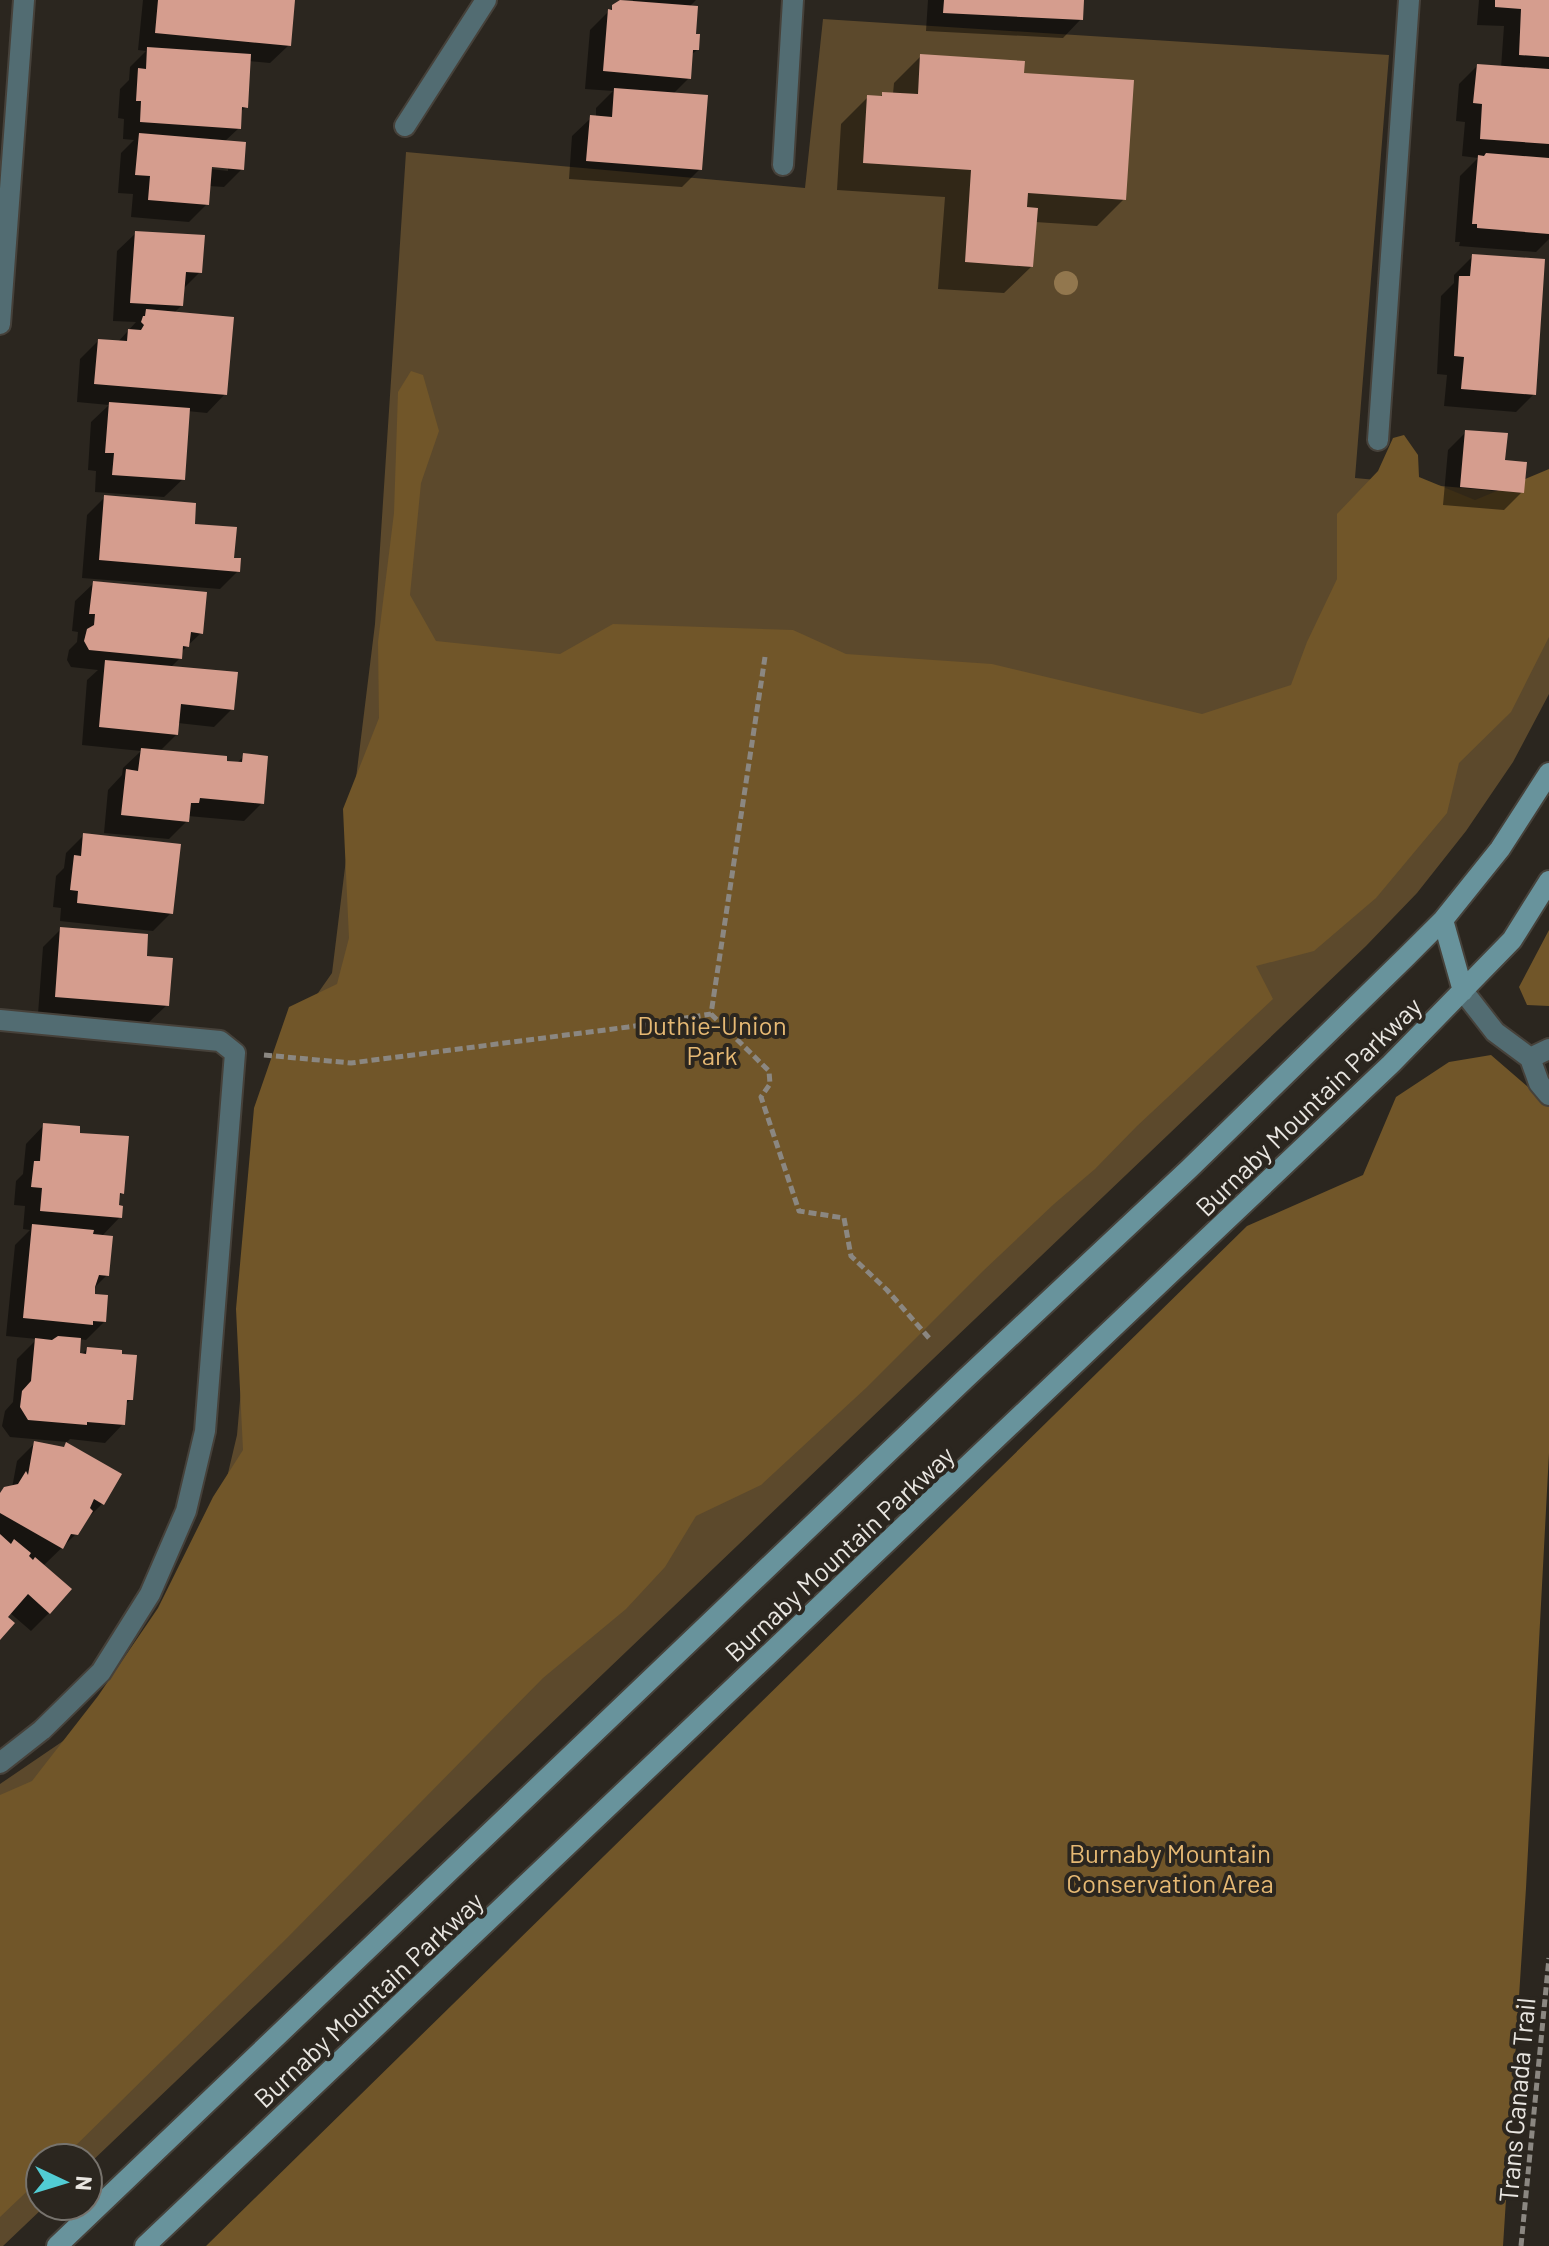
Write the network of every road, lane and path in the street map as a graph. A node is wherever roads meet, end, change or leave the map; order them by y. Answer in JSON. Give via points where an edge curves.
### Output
{"nodes":[{"id":1,"x":24,"y":0,"type":"edge"},
{"id":2,"x":486,"y":0,"type":"edge"},
{"id":3,"x":793,"y":0,"type":"edge"},
{"id":4,"x":1409,"y":0,"type":"edge"},
{"id":5,"x":405,"y":126,"type":"dead end"},
{"id":6,"x":783,"y":165,"type":"dead end"},
{"id":7,"x":0,"y":324,"type":"edge"},
{"id":8,"x":1378,"y":440,"type":"dead end"},
{"id":9,"x":765,"y":657,"type":"dead end"},
{"id":10,"x":1549,"y":773,"type":"edge"},
{"id":11,"x":1549,"y":881,"type":"edge"},
{"id":12,"x":1443,"y":920,"type":"junction"},
{"id":13,"x":1463,"y":991,"type":"junction"},
{"id":14,"x":711,"y":1014,"type":"junction"},
{"id":15,"x":0,"y":1020,"type":"edge"},
{"id":16,"x":1549,"y":1049,"type":"edge"},
{"id":17,"x":235,"y":1053,"type":"junction"},
{"id":18,"x":1530,"y":1058,"type":"junction"},
{"id":19,"x":1549,"y":1095,"type":"edge"},
{"id":20,"x":929,"y":1338,"type":"dead end"},
{"id":21,"x":0,"y":1763,"type":"edge"},
{"id":22,"x":1549,"y":1958,"type":"edge"},
{"id":23,"x":57,"y":2246,"type":"edge"},
{"id":24,"x":145,"y":2246,"type":"edge"},
{"id":25,"x":1521,"y":2246,"type":"edge"}],
"edges":[{"from":1,"to":7,"type":"street"},
{"from":2,"to":5,"type":"street"},
{"from":3,"to":6,"type":"street"},
{"from":4,"to":8,"type":"street"},
{"from":9,"to":14,"type":"path"},
{"from":10,"to":12,"type":"main road","name":"Burnaby Mountain Parkway","via":[[1500,849]]},
{"from":11,"to":13,"type":"main road","name":"Burnaby Mountain Parkway","via":[[1512,940]]},
{"from":12,"to":13,"type":"main road"},
{"from":12,"to":23,"type":"main road","name":"Burnaby Mountain Parkway","via":[[1178,1180]]},
{"from":13,"to":18,"type":"street","via":[[1495,1032]]},
{"from":13,"to":24,"type":"main road","name":"Burnaby Mountain Parkway"},
{"from":14,"to":17,"type":"path","via":[[351,1063]]},
{"from":14,"to":20,"type":"path","via":[[769,1071],[770,1084],[761,1097],[799,1211],[844,1218],[851,1256]]},
{"from":15,"to":17,"type":"street","via":[[220,1041]]},
{"from":16,"to":18,"type":"street"},
{"from":17,"to":21,"type":"street","via":[[205,1431],[186,1511],[150,1594],[101,1672]]},
{"from":18,"to":19,"type":"street"},
{"from":22,"to":25,"type":"path","name":"Trans Canada Trail"}]}
